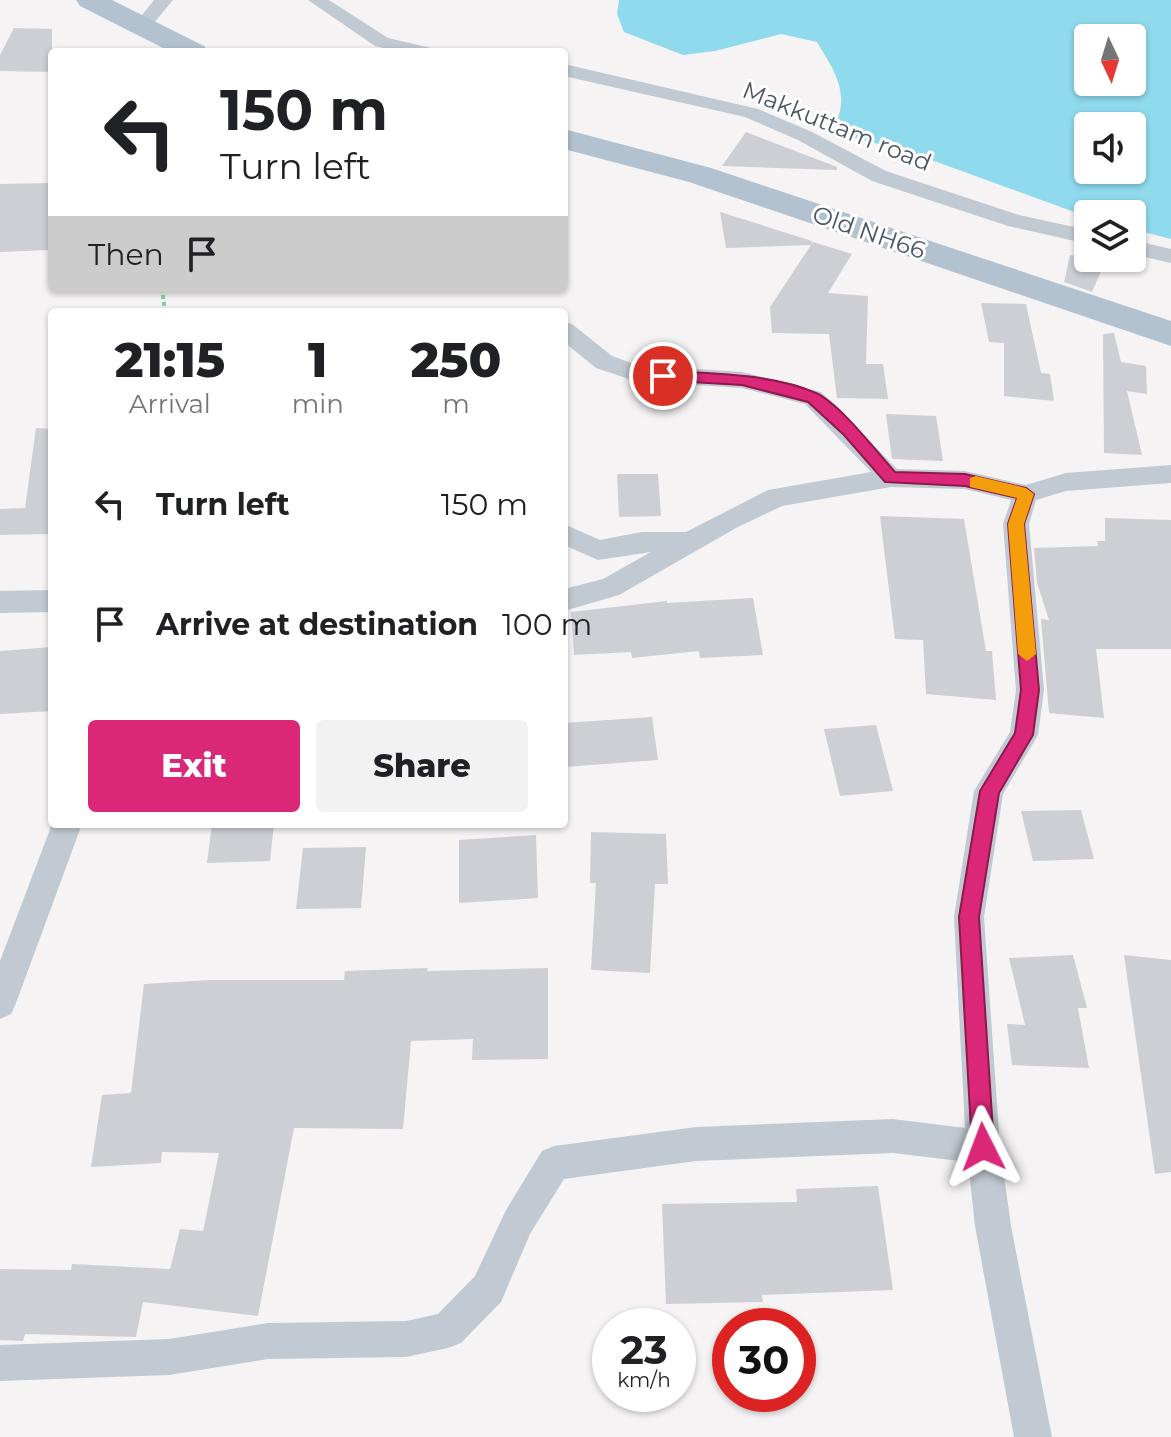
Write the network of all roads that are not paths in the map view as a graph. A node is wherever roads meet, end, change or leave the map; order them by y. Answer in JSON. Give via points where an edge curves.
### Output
{"nodes":[{"id":1,"x":90,"y":0,"type":"edge"},
{"id":2,"x":164,"y":0,"type":"edge"},
{"id":3,"x":317,"y":0,"type":"edge"},
{"id":4,"x":143,"y":25,"type":"junction"},
{"id":5,"x":186,"y":48,"type":"edge"},
{"id":6,"x":407,"y":48,"type":"edge"},
{"id":7,"x":568,"y":71,"type":"edge"},
{"id":8,"x":568,"y":140,"type":"edge"},
{"id":9,"x":1074,"y":234,"type":"edge"},
{"id":10,"x":1146,"y":250,"type":"edge"},
{"id":11,"x":1171,"y":256,"type":"edge"},
{"id":12,"x":568,"y":333,"type":"edge"},
{"id":13,"x":1171,"y":334,"type":"edge"},
{"id":14,"x":1171,"y":474,"type":"edge"},
{"id":15,"x":891,"y":478,"type":"junction"},
{"id":16,"x":1026,"y":494,"type":"junction"},
{"id":17,"x":568,"y":536,"type":"edge"},
{"id":18,"x":690,"y":542,"type":"junction"},
{"id":19,"x":568,"y":599,"type":"edge"},
{"id":20,"x":48,"y":601,"type":"edge"},
{"id":21,"x":0,"y":602,"type":"edge"},
{"id":22,"x":66,"y":828,"type":"edge"},
{"id":23,"x":0,"y":1003,"type":"edge"},
{"id":24,"x":983,"y":1147,"type":"junction"},
{"id":25,"x":0,"y":1363,"type":"edge"},
{"id":26,"x":1033,"y":1437,"type":"edge"}],
"edges":[{"from":1,"to":4,"type":"main road"},
{"from":2,"to":4,"type":"street"},
{"from":3,"to":6,"type":"street","via":[[382,42]]},
{"from":4,"to":5,"type":"main road"},
{"from":7,"to":9,"type":"street","name":"Makkuttam road","via":[[751,113],[879,176],[1015,221]]},
{"from":8,"to":13,"type":"main road","name":"Old NH66","via":[[700,175]]},
{"from":10,"to":11,"type":"street"},
{"from":12,"to":15,"type":"street","via":[[604,362],[635,373],[742,380],[813,398]]},
{"from":14,"to":16,"type":"street","via":[[1066,482]]},
{"from":15,"to":16,"type":"street","via":[[965,480]]},
{"from":15,"to":18,"type":"street","via":[[777,497]]},
{"from":16,"to":24,"type":"street","via":[[1016,524],[1030,690],[1024,735],[989,791],[969,917]]},
{"from":17,"to":18,"type":"street","via":[[598,550],[642,542]]},
{"from":18,"to":19,"type":"street","via":[[610,588]]},
{"from":20,"to":21,"type":"street"},
{"from":22,"to":23,"type":"street"},
{"from":24,"to":25,"type":"street","via":[[893,1136],[696,1144],[554,1163],[518,1222],[488,1289],[448,1330],[406,1339],[268,1341],[169,1357]]},
{"from":24,"to":26,"type":"street"}]}
